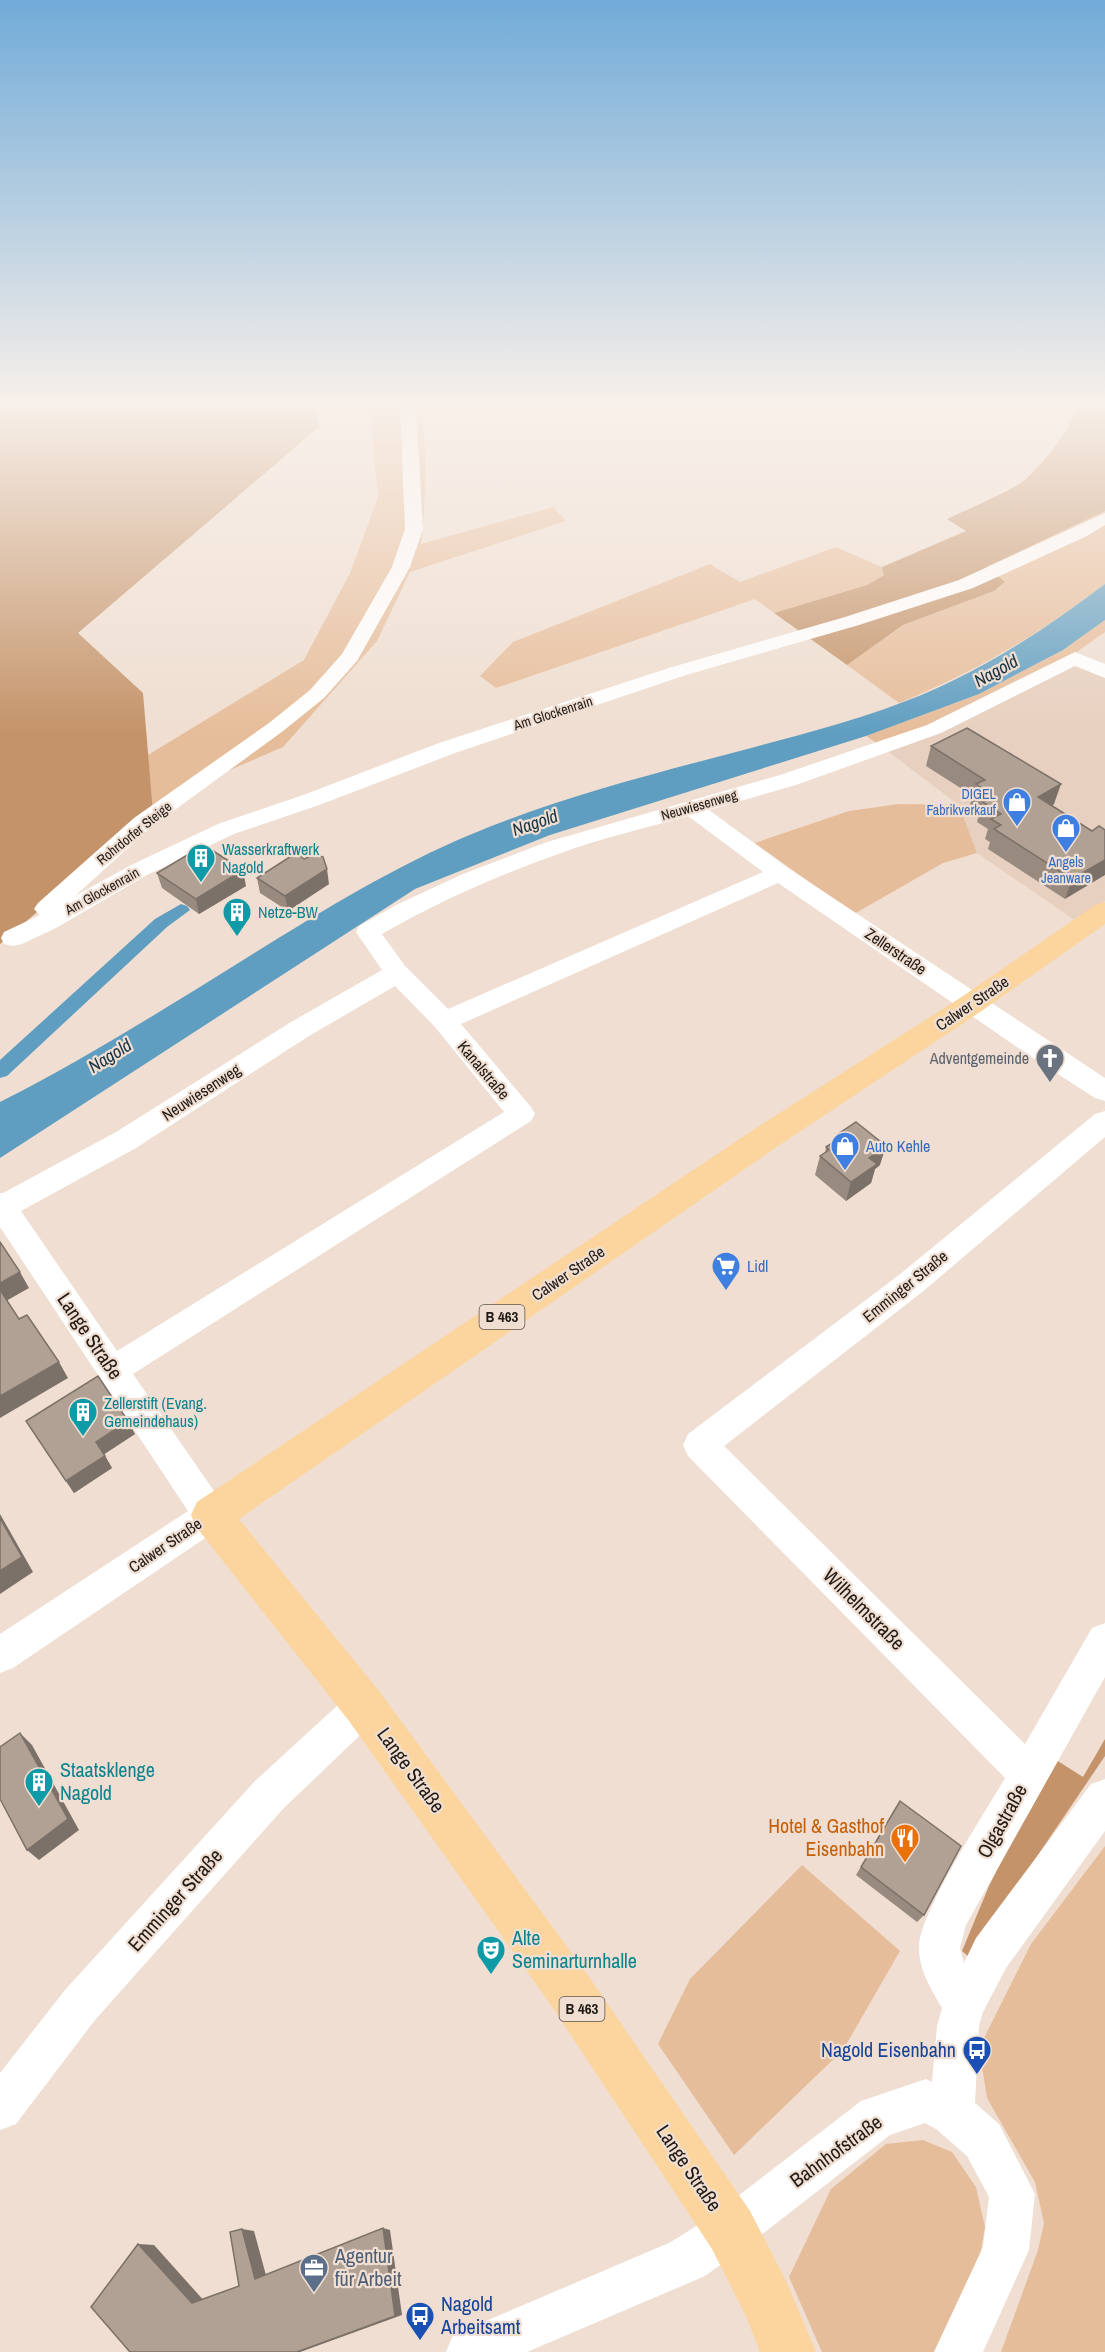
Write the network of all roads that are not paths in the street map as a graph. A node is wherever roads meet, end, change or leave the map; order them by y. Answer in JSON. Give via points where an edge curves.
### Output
{"nodes":[{"id":1,"x":413,"y":515,"type":"edge"},
{"id":2,"x":1105,"y":518,"type":"edge"},
{"id":3,"x":1105,"y":672,"type":"edge"},
{"id":4,"x":691,"y":807,"type":"junction"},
{"id":5,"x":780,"y":873,"type":"junction"},
{"id":6,"x":1105,"y":910,"type":"edge"},
{"id":7,"x":7,"y":944,"type":"edge"},
{"id":8,"x":396,"y":972,"type":"junction"},
{"id":9,"x":973,"y":1003,"type":"junction"},
{"id":10,"x":444,"y":1021,"type":"junction"},
{"id":11,"x":1105,"y":1091,"type":"edge"},
{"id":12,"x":1105,"y":1121,"type":"edge"},
{"id":13,"x":1,"y":1206,"type":"edge"},
{"id":14,"x":113,"y":1370,"type":"junction"},
{"id":15,"x":700,"y":1445,"type":"joint"},
{"id":16,"x":211,"y":1515,"type":"junction"},
{"id":17,"x":1105,"y":1641,"type":"edge"},
{"id":18,"x":0,"y":1655,"type":"edge"},
{"id":19,"x":364,"y":1706,"type":"junction"},
{"id":20,"x":1028,"y":1774,"type":"junction"},
{"id":21,"x":1105,"y":1798,"type":"edge"},
{"id":22,"x":964,"y":2006,"type":"junction"},
{"id":23,"x":0,"y":2108,"type":"edge"},
{"id":24,"x":952,"y":2113,"type":"junction"},
{"id":25,"x":731,"y":2230,"type":"junction"},
{"id":26,"x":476,"y":2351,"type":"edge"},
{"id":27,"x":789,"y":2352,"type":"edge"},
{"id":28,"x":958,"y":2352,"type":"edge"}],
"edges":[{"from":1,"to":7,"type":"street","name":"Rohrdorfer Steige","via":[[414,529],[401,567],[350,657],[317,694],[142,824]]},
{"from":2,"to":7,"type":"street","name":"Am Glockenrain","via":[[966,584],[679,671],[448,747],[226,829],[139,870]]},
{"from":3,"to":4,"type":"street","name":"Neuwiesenweg","via":[[1075,658],[934,729],[788,780]]},
{"from":4,"to":5,"type":"street","name":"Zellerstraße"},
{"from":4,"to":8,"type":"street","name":"Neuwiesenweg","via":[[555,847],[471,879],[406,910],[368,932]]},
{"from":5,"to":9,"type":"street","name":"Zellerstraße"},
{"from":5,"to":10,"type":"street","name":"Kanalstraße"},
{"from":6,"to":9,"type":"main road","name":"Calwer Straße","number":"B 463"},
{"from":8,"to":10,"type":"street","name":"Neuwiesenweg"},
{"from":8,"to":13,"type":"street","name":"Neuwiesenweg","via":[[126,1140]]},
{"from":9,"to":11,"type":"street","name":"Zellerstraße"},
{"from":9,"to":16,"type":"main road","name":"Calwer Straße","number":"B 463","via":[[767,1137]]},
{"from":10,"to":14,"type":"street","name":"Kanalstraße","via":[[521,1114]]},
{"from":12,"to":15,"type":"street","name":"Emminger Straße","via":[[910,1284]]},
{"from":13,"to":14,"type":"street","name":"Lange Straße"},
{"from":14,"to":16,"type":"street","name":"Lange Straße"},
{"from":15,"to":20,"type":"street","name":"Wilhelmstraße"},
{"from":16,"to":18,"type":"street","name":"Calwer Straße"},
{"from":16,"to":19,"type":"main road","name":"Lange Straße","number":"B 463"},
{"from":17,"to":20,"type":"street","name":"Olgastraße"},
{"from":19,"to":23,"type":"street","name":"Emminger Straße","via":[[262,1803],[80,2005]]},
{"from":19,"to":25,"type":"main road","name":"Lange Straße","number":"B 463","via":[[570,1991]]},
{"from":20,"to":22,"type":"street","name":"Olgastraße","via":[[948,1917],[939,1948],[945,1972]]},
{"from":21,"to":22,"type":"street","via":[[991,1953]]},
{"from":22,"to":24,"type":"street","via":[[958,2026]]},
{"from":24,"to":25,"type":"street","name":"Bahnhofstraße","via":[[926,2101],[877,2117]]},
{"from":24,"to":28,"type":"street","name":"Bahnhofstraße","via":[[983,2140],[1012,2194],[1006,2250]]},
{"from":25,"to":26,"type":"street","name":"Bahnhofstraße","via":[[688,2259]]},
{"from":25,"to":27,"type":"main road","name":"Lange Straße","number":"B 463"}]}
